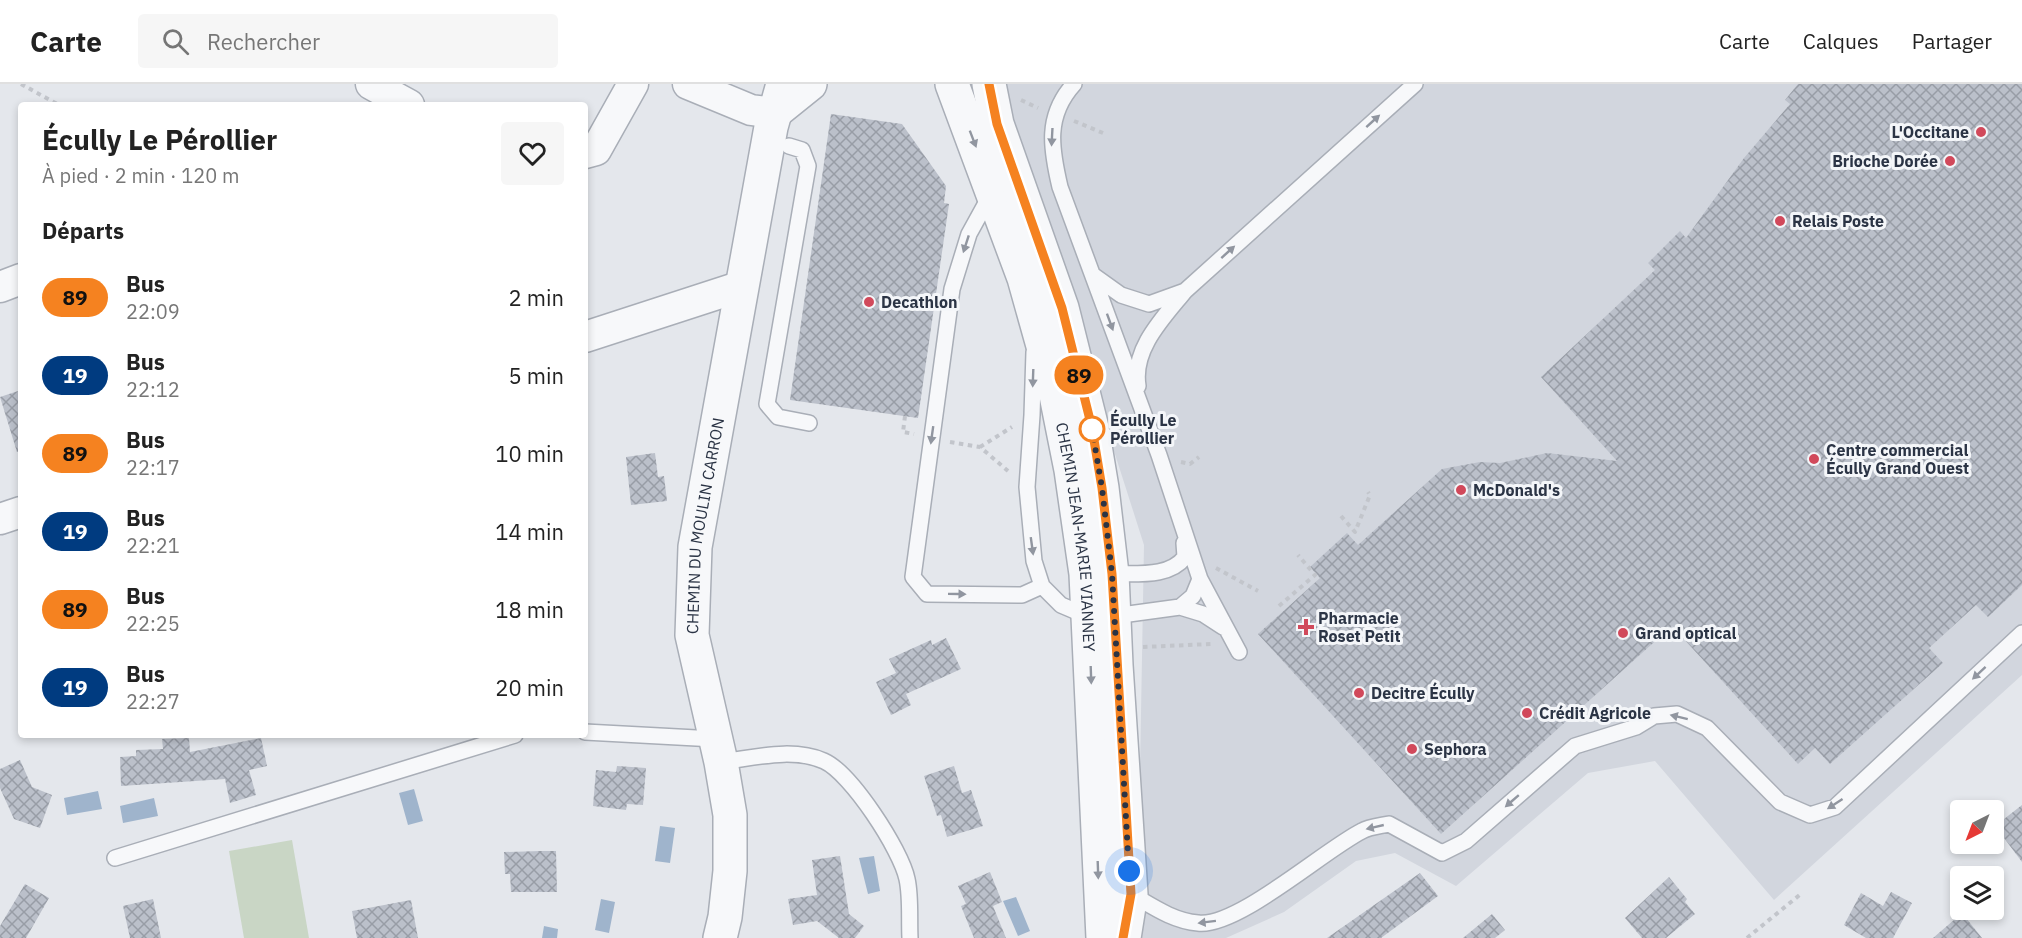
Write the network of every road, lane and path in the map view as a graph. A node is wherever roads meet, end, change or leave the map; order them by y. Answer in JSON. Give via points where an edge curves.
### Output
{"nodes":[{"id":1,"x":21,"y":84,"type":"edge"},
{"id":2,"x":371,"y":84,"type":"edge"},
{"id":3,"x":633,"y":84,"type":"edge"},
{"id":4,"x":688,"y":84,"type":"edge"},
{"id":5,"x":810,"y":84,"type":"edge"},
{"id":6,"x":952,"y":84,"type":"edge"},
{"id":7,"x":989,"y":84,"type":"edge"},
{"id":8,"x":1074,"y":84,"type":"edge"},
{"id":9,"x":1415,"y":84,"type":"edge"},
{"id":10,"x":778,"y":99,"type":"edge"},
{"id":11,"x":54,"y":102,"type":"edge"},
{"id":12,"x":404,"y":102,"type":"edge"},
{"id":13,"x":1063,"y":117,"type":"dead end"},
{"id":14,"x":1103,"y":133,"type":"dead end"},
{"id":15,"x":789,"y":146,"type":"dead end"},
{"id":16,"x":588,"y":152,"type":"edge"},
{"id":17,"x":993,"y":192,"type":"junction"},
{"id":18,"x":1092,"y":274,"type":"junction"},
{"id":19,"x":18,"y":280,"type":"edge"},
{"id":20,"x":742,"y":286,"type":"junction"},
{"id":21,"x":0,"y":287,"type":"edge"},
{"id":22,"x":1185,"y":291,"type":"junction"},
{"id":23,"x":1035,"y":319,"type":"junction"},
{"id":24,"x":588,"y":336,"type":"edge"},
{"id":25,"x":1143,"y":410,"type":"junction"},
{"id":26,"x":1032,"y":415,"type":"junction"},
{"id":27,"x":905,"y":416,"type":"dead end"},
{"id":28,"x":809,"y":423,"type":"dead end"},
{"id":29,"x":932,"y":438,"type":"junction"},
{"id":30,"x":980,"y":447,"type":"junction"},
{"id":31,"x":1199,"y":457,"type":"dead end"},
{"id":32,"x":1173,"y":460,"type":"dead end"},
{"id":33,"x":1027,"y":488,"type":"junction"},
{"id":34,"x":1368,"y":492,"type":"dead end"},
{"id":35,"x":18,"y":513,"type":"edge"},
{"id":36,"x":1341,"y":516,"type":"dead end"},
{"id":37,"x":0,"y":519,"type":"edge"},
{"id":38,"x":1183,"y":526,"type":"junction"},
{"id":39,"x":1298,"y":555,"type":"dead end"},
{"id":40,"x":1211,"y":565,"type":"dead end"},
{"id":41,"x":1099,"y":574,"type":"junction"},
{"id":42,"x":1200,"y":579,"type":"junction"},
{"id":43,"x":1042,"y":586,"type":"junction"},
{"id":44,"x":1258,"y":591,"type":"dead end"},
{"id":45,"x":1279,"y":606,"type":"dead end"},
{"id":46,"x":1179,"y":607,"type":"junction"},
{"id":47,"x":1101,"y":616,"type":"junction"},
{"id":48,"x":1226,"y":628,"type":"junction"},
{"id":49,"x":2022,"y":633,"type":"edge"},
{"id":50,"x":1217,"y":643,"type":"dead end"},
{"id":51,"x":1139,"y":648,"type":"dead end"},
{"id":52,"x":1239,"y":652,"type":"dead end"},
{"id":53,"x":588,"y":732,"type":"edge"},
{"id":54,"x":505,"y":738,"type":"edge"},
{"id":55,"x":718,"y":751,"type":"junction"},
{"id":56,"x":115,"y":858,"type":"dead end"},
{"id":57,"x":1802,"y":893,"type":"dead end"},
{"id":58,"x":1131,"y":894,"type":"junction"},
{"id":59,"x":720,"y":938,"type":"edge"},
{"id":60,"x":910,"y":938,"type":"edge"},
{"id":61,"x":1102,"y":938,"type":"edge"},
{"id":62,"x":1124,"y":938,"type":"edge"},
{"id":63,"x":1747,"y":938,"type":"edge"}],
"edges":[{"from":1,"to":11,"type":"path"},
{"from":2,"to":12,"type":"street"},
{"from":3,"to":16,"type":"street","via":[[596,150]]},
{"from":4,"to":10,"type":"street","via":[[751,110]]},
{"from":5,"to":10,"type":"street"},
{"from":6,"to":17,"type":"street","name":"CHEMIN JEAN-MARIE VIANNEY","one_way":true},
{"from":7,"to":41,"type":"street","name":"CHEMIN JEAN-MARIE VIANNEY","via":[[997,124],[1062,308],[1092,428],[1102,488]]},
{"from":8,"to":18,"type":"lane","one_way":true,"via":[[1056,114],[1052,152],[1060,187]]},
{"from":22,"to":9,"type":"lane","one_way":true},
{"from":10,"to":20,"type":"street","name":"CHEMIN DU MOULIN CARRON"},
{"from":13,"to":14,"type":"path"},
{"from":15,"to":28,"type":"lane","via":[[802,150],[808,166],[767,404],[778,417]]},
{"from":17,"to":23,"type":"street","name":"CHEMIN JEAN-MARIE VIANNEY"},
{"from":17,"to":29,"type":"lane","one_way":true,"via":[[969,234],[952,289]]},
{"from":18,"to":22,"type":"lane","via":[[1121,295],[1149,304]]},
{"from":18,"to":25,"type":"lane","one_way":true},
{"from":19,"to":21,"type":"street"},
{"from":20,"to":24,"type":"street"},
{"from":20,"to":55,"type":"street","name":"CHEMIN DU MOULIN CARRON","via":[[695,547],[692,635]]},
{"from":22,"to":25,"type":"lane","via":[[1155,328],[1139,358],[1136,375]]},
{"from":23,"to":26,"type":"lane","one_way":true},
{"from":23,"to":41,"type":"street","name":"CHEMIN JEAN-MARIE VIANNEY"},
{"from":25,"to":38,"type":"lane"},
{"from":26,"to":30,"type":"path"},
{"from":26,"to":33,"type":"lane"},
{"from":27,"to":29,"type":"path","via":[[903,432]]},
{"from":29,"to":30,"type":"path"},
{"from":29,"to":43,"type":"lane","one_way":true,"via":[[913,577],[927,594],[1022,595]]},
{"from":30,"to":33,"type":"path"},
{"from":31,"to":32,"type":"path","via":[[1190,464]]},
{"from":33,"to":43,"type":"lane","one_way":true,"via":[[1034,561]]},
{"from":34,"to":36,"type":"path","via":[[1355,532]]},
{"from":35,"to":37,"type":"street"},
{"from":38,"to":41,"type":"lane","via":[[1185,557],[1181,563],[1167,571]]},
{"from":38,"to":42,"type":"lane"},
{"from":39,"to":45,"type":"path","via":[[1315,575]]},
{"from":40,"to":44,"type":"path"},
{"from":41,"to":47,"type":"street","name":"CHEMIN JEAN-MARIE VIANNEY"},
{"from":42,"to":46,"type":"lane","via":[[1193,596]]},
{"from":42,"to":48,"type":"lane"},
{"from":43,"to":47,"type":"lane","via":[[1061,605]]},
{"from":46,"to":47,"type":"lane"},
{"from":46,"to":48,"type":"lane","via":[[1203,614]]},
{"from":47,"to":58,"type":"street","name":"CHEMIN JEAN-MARIE VIANNEY"},
{"from":47,"to":61,"type":"street","name":"CHEMIN JEAN-MARIE VIANNEY","one_way":true},
{"from":48,"to":52,"type":"lane"},
{"from":49,"to":58,"type":"lane","one_way":true,"via":[[1835,807],[1810,815],[1780,802],[1707,728],[1677,714],[1654,716],[1636,727],[1575,746],[1466,841],[1442,853],[1389,824],[1363,830],[1249,906],[1222,920],[1199,924],[1166,915]]},
{"from":50,"to":51,"type":"path"},
{"from":53,"to":55,"type":"lane"},
{"from":54,"to":56,"type":"lane"},
{"from":55,"to":59,"type":"street","name":"CHEMIN DU MOULIN CARRON","via":[[730,815],[730,872]]},
{"from":55,"to":60,"type":"lane","via":[[788,753],[825,761],[850,782],[890,839],[907,878]]},
{"from":57,"to":63,"type":"path"},
{"from":58,"to":62,"type":"street","name":"CHEMIN JEAN-MARIE VIANNEY"}]}
